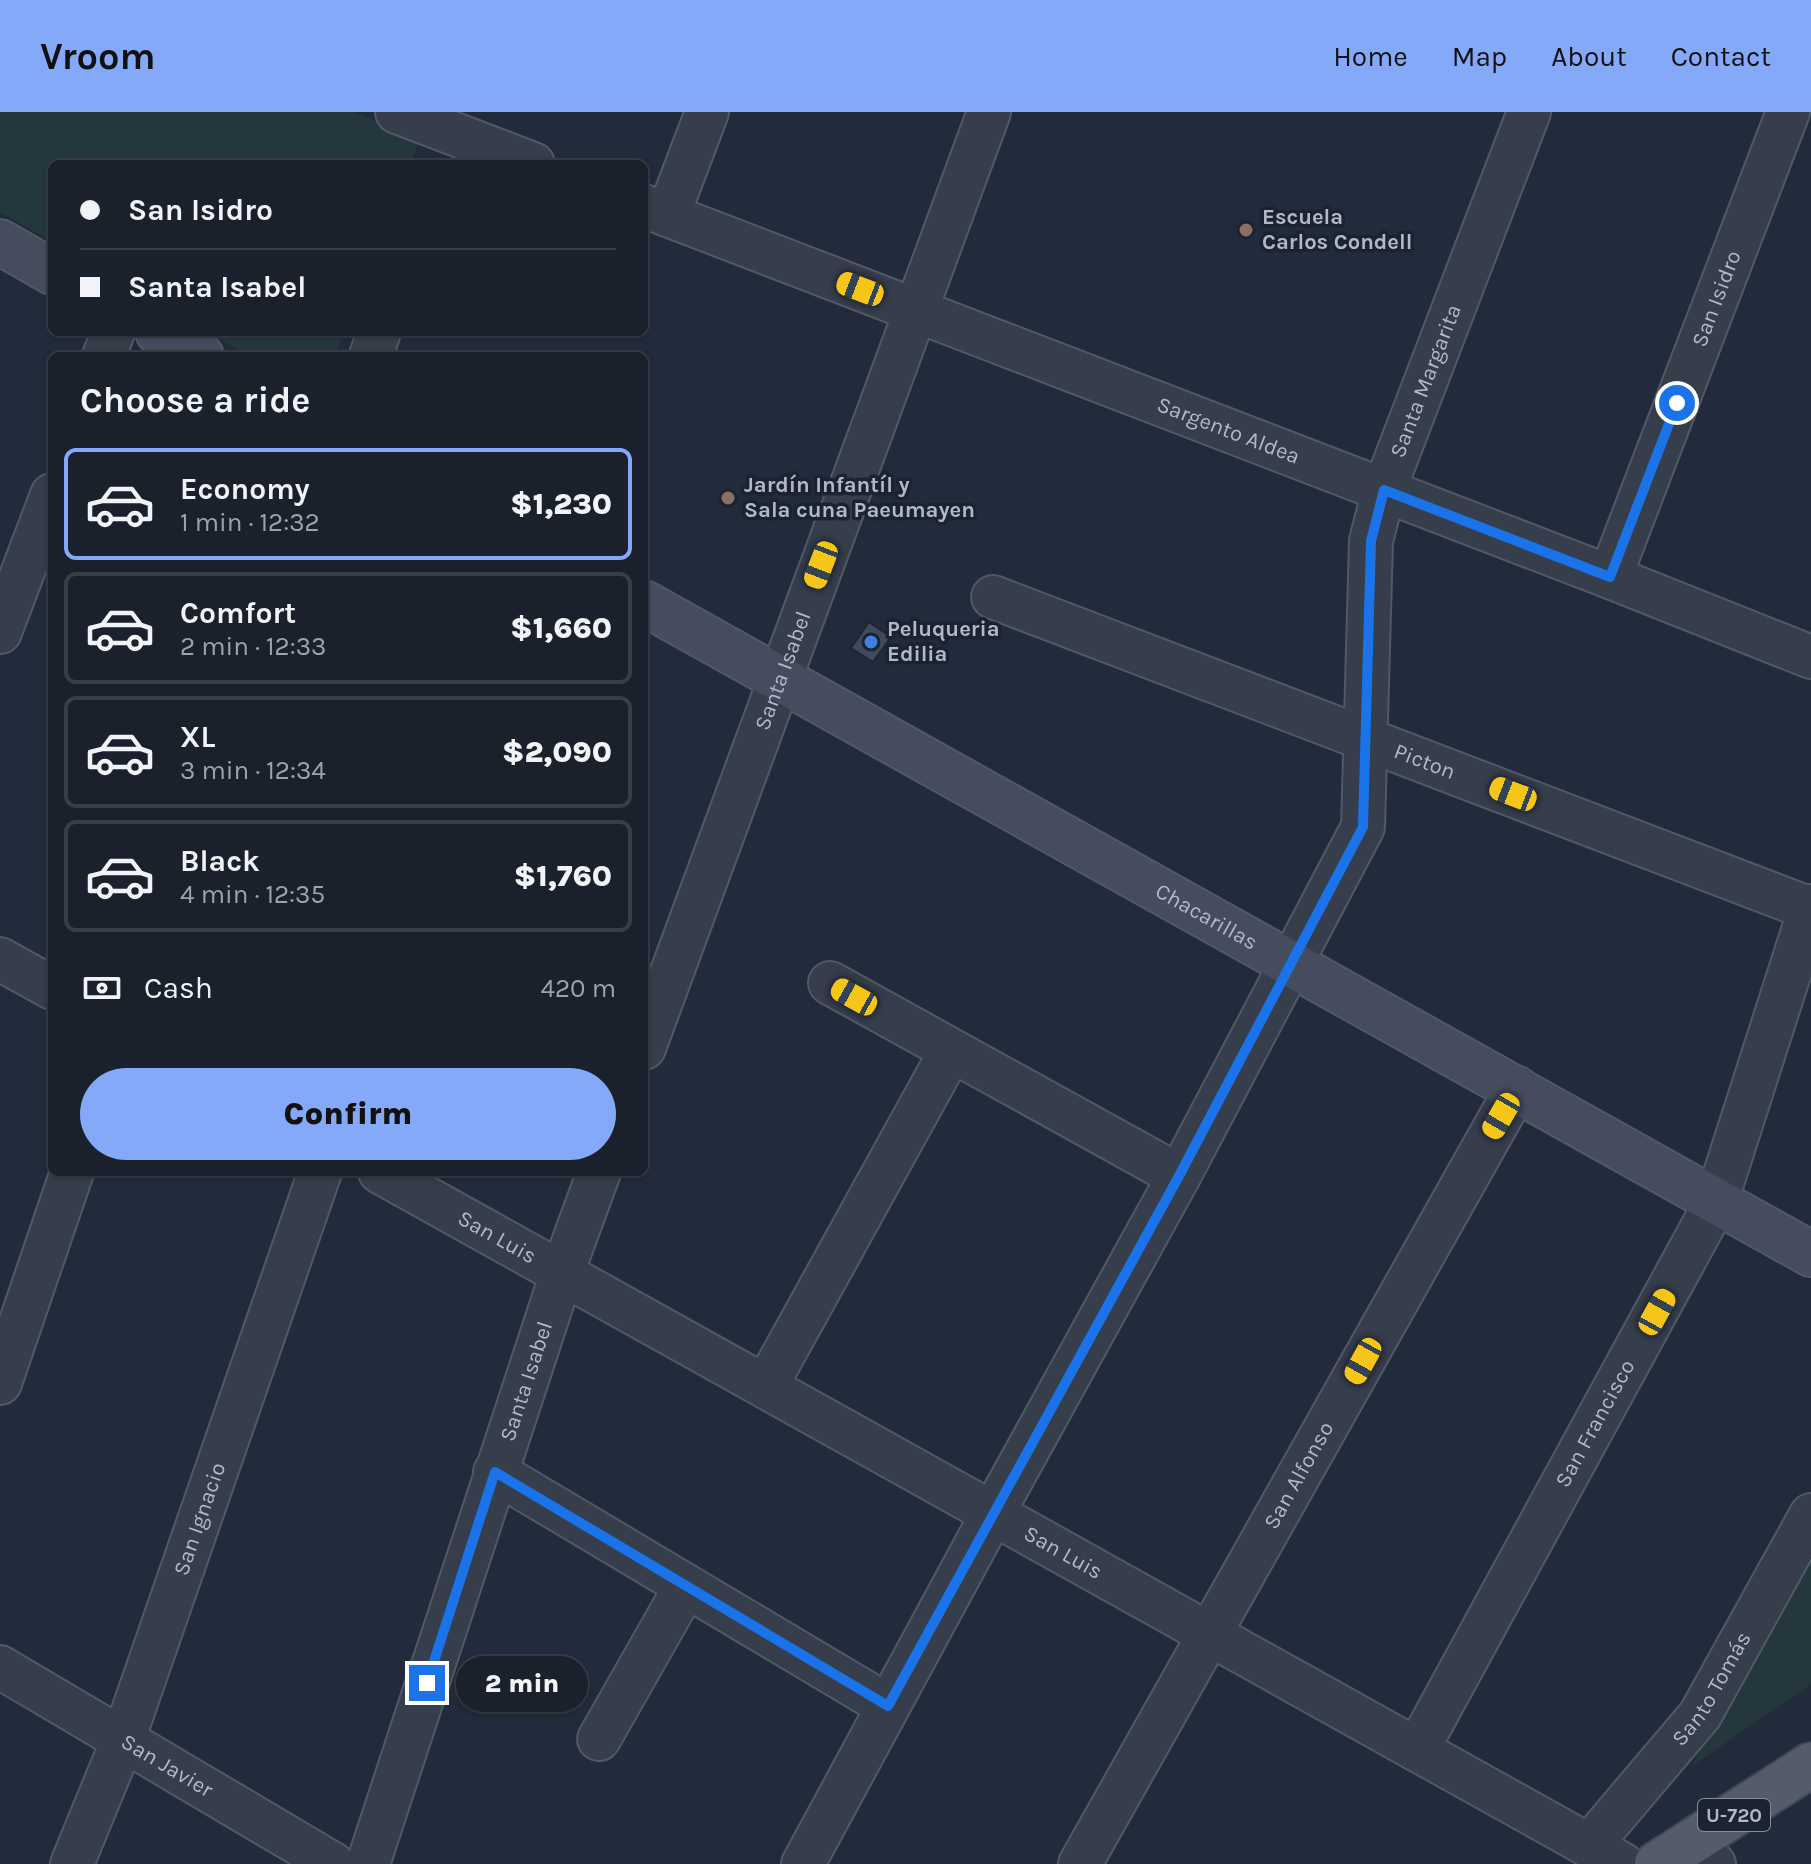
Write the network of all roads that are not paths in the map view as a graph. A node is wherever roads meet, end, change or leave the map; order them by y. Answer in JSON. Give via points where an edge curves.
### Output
{"nodes":[{"id":1,"x":397,"y":112,"type":"edge"},
{"id":2,"x":707,"y":112,"type":"edge"},
{"id":3,"x":989,"y":112,"type":"edge"},
{"id":4,"x":1529,"y":112,"type":"edge"},
{"id":5,"x":1788,"y":112,"type":"edge"},
{"id":6,"x":448,"y":136,"type":"edge"},
{"id":7,"x":521,"y":160,"type":"edge"},
{"id":8,"x":656,"y":211,"type":"edge"},
{"id":9,"x":0,"y":242,"type":"edge"},
{"id":10,"x":48,"y":270,"type":"edge"},
{"id":11,"x":915,"y":310,"type":"junction"},
{"id":12,"x":165,"y":336,"type":"edge"},
{"id":13,"x":194,"y":352,"type":"edge"},
{"id":14,"x":1384,"y":490,"type":"junction"},
{"id":15,"x":48,"y":506,"type":"edge"},
{"id":16,"x":1610,"y":577,"type":"junction"},
{"id":17,"x":993,"y":597,"type":"dead end"},
{"id":18,"x":648,"y":605,"type":"edge"},
{"id":19,"x":0,"y":632,"type":"edge"},
{"id":20,"x":1811,"y":657,"type":"edge"},
{"id":21,"x":780,"y":678,"type":"junction"},
{"id":22,"x":1364,"y":737,"type":"junction"},
{"id":23,"x":1811,"y":908,"type":"edge"},
{"id":24,"x":0,"y":959,"type":"edge"},
{"id":25,"x":1292,"y":964,"type":"junction"},
{"id":26,"x":830,"y":983,"type":"dead end"},
{"id":27,"x":48,"y":986,"type":"edge"},
{"id":28,"x":648,"y":1037,"type":"edge"},
{"id":29,"x":951,"y":1051,"type":"junction"},
{"id":30,"x":1517,"y":1088,"type":"junction"},
{"id":31,"x":71,"y":1176,"type":"edge"},
{"id":32,"x":319,"y":1176,"type":"edge"},
{"id":33,"x":387,"y":1176,"type":"edge"},
{"id":34,"x":598,"y":1176,"type":"edge"},
{"id":35,"x":1179,"y":1176,"type":"junction"},
{"id":36,"x":1716,"y":1202,"type":"junction"},
{"id":37,"x":1811,"y":1254,"type":"edge"},
{"id":38,"x":562,"y":1273,"type":"junction"},
{"id":39,"x":0,"y":1383,"type":"edge"},
{"id":40,"x":766,"y":1386,"type":"junction"},
{"id":41,"x":495,"y":1472,"type":"junction"},
{"id":42,"x":993,"y":1513,"type":"junction"},
{"id":43,"x":1811,"y":1515,"type":"edge"},
{"id":44,"x":686,"y":1586,"type":"junction"},
{"id":45,"x":1209,"y":1634,"type":"junction"},
{"id":46,"x":0,"y":1667,"type":"edge"},
{"id":47,"x":888,"y":1706,"type":"junction"},
{"id":48,"x":599,"y":1739,"type":"dead end"},
{"id":49,"x":123,"y":1740,"type":"junction"},
{"id":50,"x":1417,"y":1750,"type":"junction"},
{"id":51,"x":1811,"y":1765,"type":"edge"},
{"id":52,"x":1605,"y":1855,"type":"edge"},
{"id":53,"x":1685,"y":1859,"type":"edge"},
{"id":54,"x":318,"y":1860,"type":"edge"},
{"id":55,"x":72,"y":1864,"type":"edge"},
{"id":56,"x":368,"y":1864,"type":"edge"},
{"id":57,"x":803,"y":1864,"type":"edge"},
{"id":58,"x":1080,"y":1864,"type":"edge"}],
"edges":[{"from":1,"to":6,"type":"street"},
{"from":2,"to":8,"type":"street"},
{"from":3,"to":11,"type":"street","name":"Santa Isabel"},
{"from":4,"to":14,"type":"street","name":"Santa Margarita"},
{"from":5,"to":16,"type":"street","name":"San Isidro"},
{"from":6,"to":7,"type":"street"},
{"from":8,"to":11,"type":"street","name":"Sargento Aldea"},
{"from":9,"to":10,"type":"street"},
{"from":11,"to":14,"type":"street","name":"Sargento Aldea"},
{"from":11,"to":21,"type":"street","name":"Santa Isabel"},
{"from":12,"to":13,"type":"street"},
{"from":14,"to":16,"type":"street","name":"Sargento Aldea"},
{"from":14,"to":22,"type":"street","name":"Santa Margarita","via":[[1371,541]]},
{"from":15,"to":19,"type":"street"},
{"from":16,"to":20,"type":"street","name":"Sargento Aldea"},
{"from":17,"to":22,"type":"street","name":"Picton"},
{"from":18,"to":21,"type":"street","name":"Chacarillas"},
{"from":21,"to":25,"type":"street","name":"Chacarillas"},
{"from":21,"to":28,"type":"street","name":"Santa Isabel"},
{"from":22,"to":23,"type":"street","name":"Picton"},
{"from":22,"to":25,"type":"street","name":"Santa Margarita","via":[[1363,827]]},
{"from":23,"to":36,"type":"street","name":"San Francisco"},
{"from":24,"to":27,"type":"street"},
{"from":25,"to":30,"type":"street","name":"Chacarillas"},
{"from":25,"to":35,"type":"street","name":"Santa Margarita"},
{"from":26,"to":29,"type":"street"},
{"from":29,"to":35,"type":"street"},
{"from":29,"to":40,"type":"street"},
{"from":30,"to":36,"type":"street","name":"Chacarillas"},
{"from":30,"to":45,"type":"street","name":"San Alfonso"},
{"from":31,"to":39,"type":"street"},
{"from":32,"to":49,"type":"street","name":"San Ignacio"},
{"from":33,"to":38,"type":"street","name":"San Luis"},
{"from":34,"to":38,"type":"street","name":"Santa Isabel"},
{"from":35,"to":42,"type":"street","name":"Santa Margarita"},
{"from":36,"to":37,"type":"street","name":"Chacarillas"},
{"from":36,"to":50,"type":"street","name":"San Francisco"},
{"from":38,"to":40,"type":"street","name":"San Luis"},
{"from":38,"to":41,"type":"street","name":"Santa Isabel"},
{"from":40,"to":42,"type":"street","name":"San Luis"},
{"from":41,"to":44,"type":"street"},
{"from":41,"to":56,"type":"street","name":"Santa Isabel"},
{"from":42,"to":45,"type":"street","name":"San Luis"},
{"from":42,"to":47,"type":"street","name":"Santa Margarita"},
{"from":43,"to":52,"type":"street","name":"Santo Tomás","via":[[1700,1715]]},
{"from":44,"to":47,"type":"street"},
{"from":44,"to":48,"type":"street"},
{"from":45,"to":50,"type":"street","name":"San Luis"},
{"from":45,"to":58,"type":"street","name":"San Alfonso"},
{"from":46,"to":49,"type":"street","name":"San Javier"},
{"from":47,"to":57,"type":"street","name":"Santa Margarita"},
{"from":49,"to":54,"type":"street","name":"San Javier"},
{"from":49,"to":55,"type":"street","name":"San Ignacio"},
{"from":50,"to":52,"type":"street","name":"San Luis"},
{"from":51,"to":53,"type":"main road","number":"U-720"}]}
